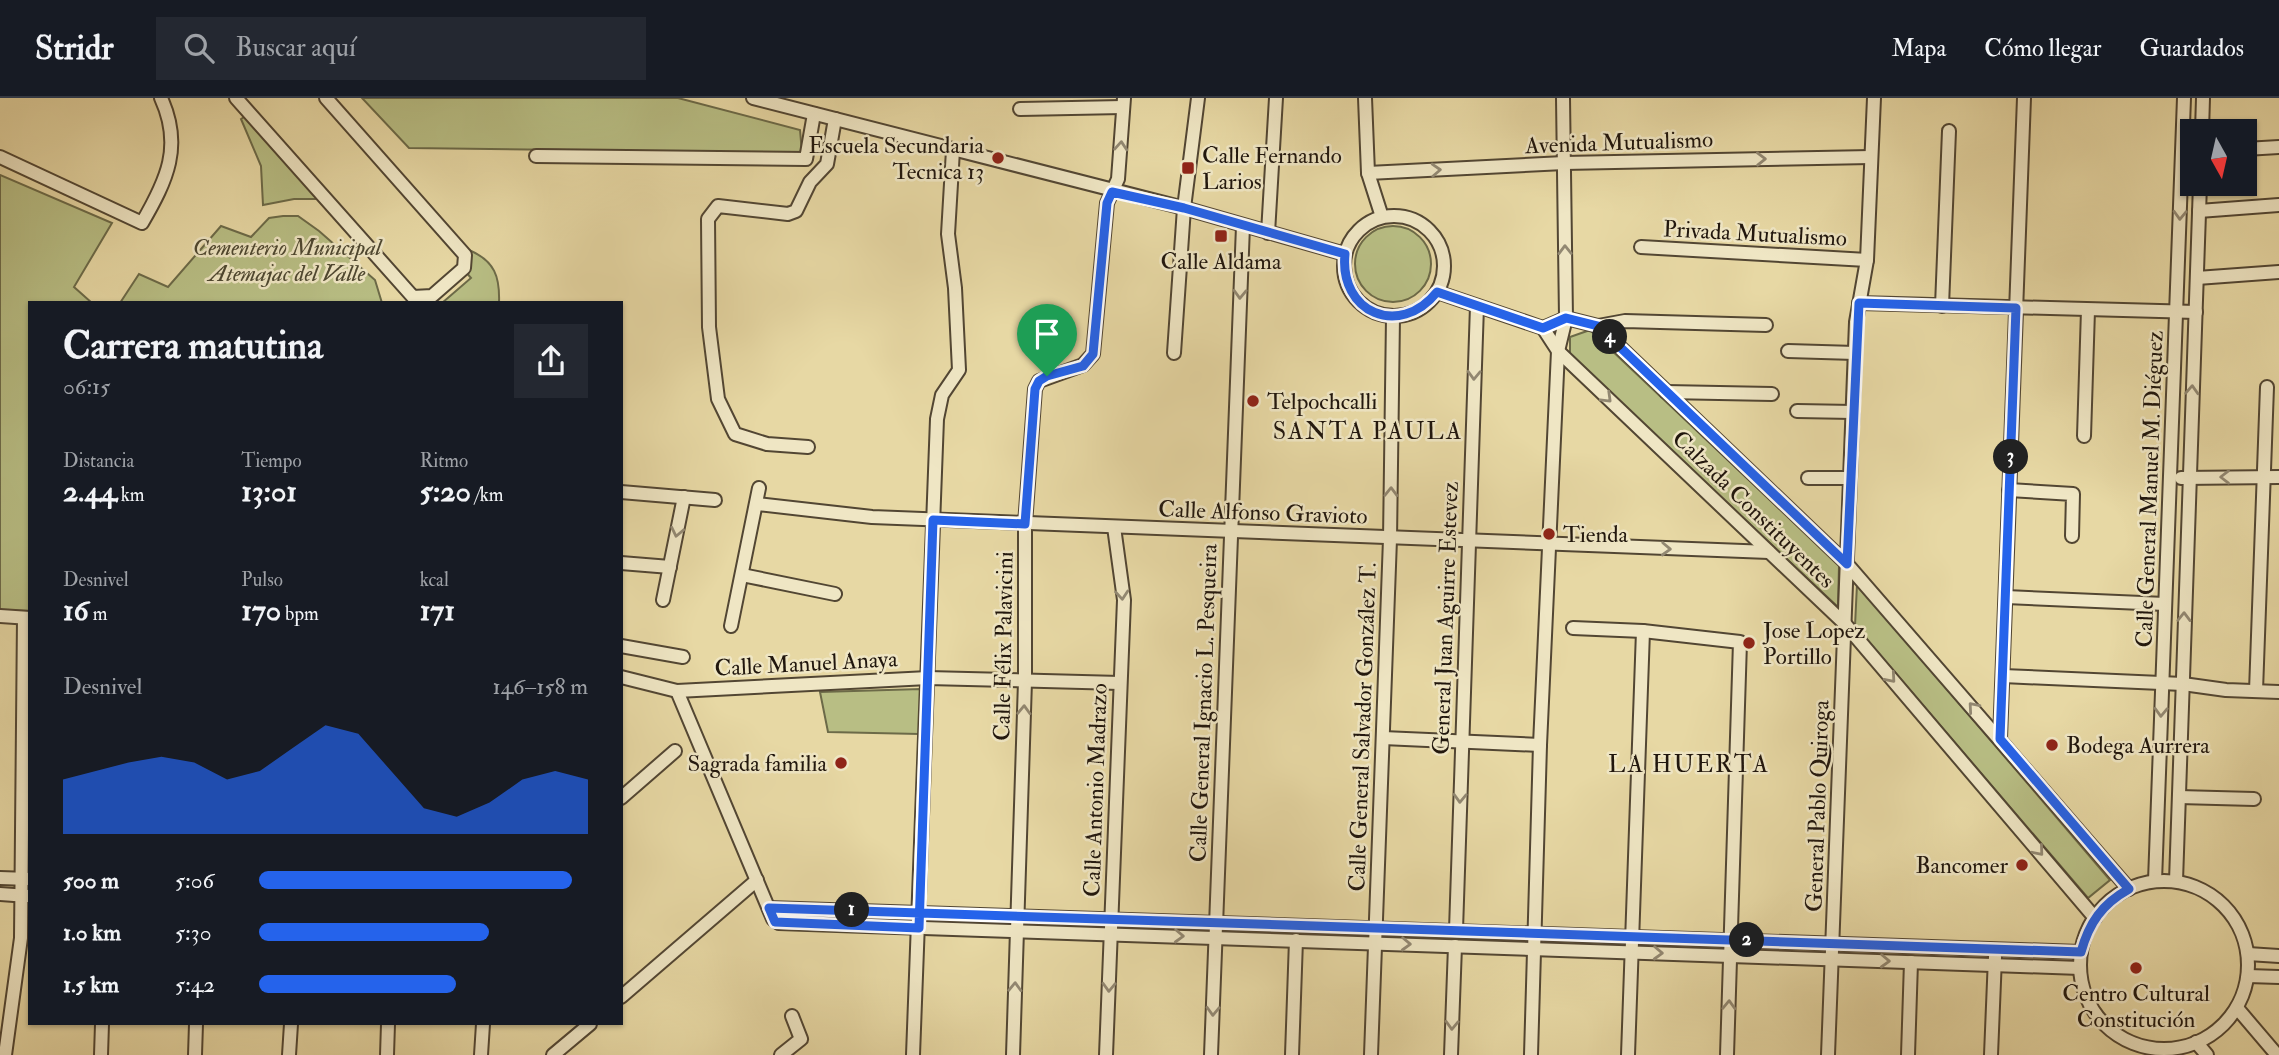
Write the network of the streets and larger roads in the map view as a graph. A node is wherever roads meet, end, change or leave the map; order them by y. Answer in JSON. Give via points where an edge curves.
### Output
{"nodes":[{"id":1,"x":161,"y":98,"type":"edge"},
{"id":2,"x":236,"y":98,"type":"edge"},
{"id":3,"x":326,"y":98,"type":"edge"},
{"id":4,"x":753,"y":98,"type":"edge"},
{"id":5,"x":1198,"y":98,"type":"edge"},
{"id":6,"x":1276,"y":98,"type":"edge"},
{"id":7,"x":1365,"y":98,"type":"edge"},
{"id":8,"x":1563,"y":98,"type":"edge"},
{"id":9,"x":1874,"y":98,"type":"edge"},
{"id":10,"x":2024,"y":98,"type":"edge"},
{"id":11,"x":2184,"y":98,"type":"edge"},
{"id":12,"x":2203,"y":98,"type":"edge"},
{"id":13,"x":773,"y":101,"type":"edge"},
{"id":14,"x":1124,"y":103,"type":"edge"},
{"id":15,"x":1020,"y":109,"type":"dead end"},
{"id":16,"x":814,"y":114,"type":"junction"},
{"id":17,"x":835,"y":119,"type":"junction"},
{"id":18,"x":2202,"y":119,"type":"edge"},
{"id":19,"x":1949,"y":131,"type":"dead end"},
{"id":20,"x":2279,"y":147,"type":"edge"},
{"id":21,"x":2258,"y":148,"type":"edge"},
{"id":22,"x":953,"y":150,"type":"junction"},
{"id":23,"x":536,"y":156,"type":"dead end"},
{"id":24,"x":0,"y":157,"type":"edge"},
{"id":25,"x":1871,"y":157,"type":"junction"},
{"id":26,"x":1564,"y":163,"type":"junction"},
{"id":27,"x":1368,"y":173,"type":"junction"},
{"id":28,"x":1112,"y":192,"type":"junction"},
{"id":29,"x":2200,"y":196,"type":"edge"},
{"id":30,"x":2279,"y":205,"type":"edge"},
{"id":31,"x":1184,"y":208,"type":"junction"},
{"id":32,"x":2199,"y":211,"type":"junction"},
{"id":33,"x":1382,"y":217,"type":"junction"},
{"id":34,"x":1243,"y":226,"type":"junction"},
{"id":35,"x":1268,"y":233,"type":"junction"},
{"id":36,"x":1641,"y":247,"type":"dead end"},
{"id":37,"x":1345,"y":254,"type":"junction"},
{"id":38,"x":1867,"y":260,"type":"junction"},
{"id":39,"x":2279,"y":272,"type":"edge"},
{"id":40,"x":2197,"y":278,"type":"junction"},
{"id":41,"x":1437,"y":292,"type":"junction"},
{"id":42,"x":1859,"y":303,"type":"junction"},
{"id":43,"x":1477,"y":306,"type":"junction"},
{"id":44,"x":1942,"y":306,"type":"junction"},
{"id":45,"x":2016,"y":308,"type":"junction"},
{"id":46,"x":2088,"y":310,"type":"junction"},
{"id":47,"x":2176,"y":312,"type":"junction"},
{"id":48,"x":2196,"y":312,"type":"junction"},
{"id":49,"x":1393,"y":317,"type":"junction"},
{"id":50,"x":1566,"y":318,"type":"junction"},
{"id":51,"x":1766,"y":325,"type":"dead end"},
{"id":52,"x":1598,"y":326,"type":"junction"},
{"id":53,"x":1543,"y":328,"type":"junction"},
{"id":54,"x":1558,"y":351,"type":"junction"},
{"id":55,"x":1788,"y":351,"type":"dead end"},
{"id":56,"x":1174,"y":353,"type":"dead end"},
{"id":57,"x":1855,"y":353,"type":"junction"},
{"id":58,"x":2267,"y":387,"type":"dead end"},
{"id":59,"x":1666,"y":391,"type":"junction"},
{"id":60,"x":1772,"y":394,"type":"dead end"},
{"id":61,"x":1797,"y":411,"type":"dead end"},
{"id":62,"x":1853,"y":412,"type":"junction"},
{"id":63,"x":2084,"y":436,"type":"dead end"},
{"id":64,"x":808,"y":447,"type":"dead end"},
{"id":65,"x":2188,"y":477,"type":"junction"},
{"id":66,"x":2264,"y":477,"type":"junction"},
{"id":67,"x":2279,"y":477,"type":"edge"},
{"id":68,"x":1808,"y":478,"type":"dead end"},
{"id":69,"x":1850,"y":478,"type":"junction"},
{"id":70,"x":2170,"y":478,"type":"junction"},
{"id":71,"x":759,"y":488,"type":"dead end"},
{"id":72,"x":2009,"y":490,"type":"junction"},
{"id":73,"x":623,"y":492,"type":"edge"},
{"id":74,"x":684,"y":498,"type":"junction"},
{"id":75,"x":715,"y":500,"type":"dead end"},
{"id":76,"x":757,"y":504,"type":"junction"},
{"id":77,"x":933,"y":520,"type":"junction"},
{"id":78,"x":1025,"y":524,"type":"junction"},
{"id":79,"x":1114,"y":527,"type":"junction"},
{"id":80,"x":1231,"y":532,"type":"junction"},
{"id":81,"x":2072,"y":536,"type":"dead end"},
{"id":82,"x":1390,"y":539,"type":"junction"},
{"id":83,"x":1469,"y":542,"type":"junction"},
{"id":84,"x":1549,"y":545,"type":"junction"},
{"id":85,"x":1769,"y":552,"type":"junction"},
{"id":86,"x":623,"y":563,"type":"edge"},
{"id":87,"x":1847,"y":564,"type":"junction"},
{"id":88,"x":670,"y":567,"type":"junction"},
{"id":89,"x":742,"y":575,"type":"junction"},
{"id":90,"x":835,"y":594,"type":"dead end"},
{"id":91,"x":2006,"y":597,"type":"junction"},
{"id":92,"x":663,"y":600,"type":"dead end"},
{"id":93,"x":2165,"y":604,"type":"junction"},
{"id":94,"x":0,"y":616,"type":"edge"},
{"id":95,"x":27,"y":618,"type":"edge"},
{"id":96,"x":1845,"y":624,"type":"junction"},
{"id":97,"x":731,"y":626,"type":"dead end"},
{"id":98,"x":1573,"y":628,"type":"dead end"},
{"id":99,"x":1643,"y":631,"type":"junction"},
{"id":100,"x":623,"y":646,"type":"edge"},
{"id":101,"x":683,"y":657,"type":"dead end"},
{"id":102,"x":2003,"y":676,"type":"junction"},
{"id":103,"x":623,"y":678,"type":"edge"},
{"id":104,"x":928,"y":678,"type":"junction"},
{"id":105,"x":1025,"y":681,"type":"junction"},
{"id":106,"x":1120,"y":683,"type":"junction"},
{"id":107,"x":2162,"y":684,"type":"junction"},
{"id":108,"x":2183,"y":684,"type":"junction"},
{"id":109,"x":677,"y":691,"type":"junction"},
{"id":110,"x":2256,"y":691,"type":"junction"},
{"id":111,"x":2279,"y":692,"type":"edge"},
{"id":112,"x":1383,"y":738,"type":"junction"},
{"id":113,"x":2000,"y":739,"type":"junction"},
{"id":114,"x":1462,"y":742,"type":"junction"},
{"id":115,"x":1540,"y":746,"type":"junction"},
{"id":116,"x":675,"y":751,"type":"dead end"},
{"id":117,"x":623,"y":796,"type":"edge"},
{"id":118,"x":2179,"y":797,"type":"junction"},
{"id":119,"x":2254,"y":799,"type":"dead end"},
{"id":120,"x":0,"y":878,"type":"edge"},
{"id":121,"x":26,"y":879,"type":"edge"},
{"id":122,"x":757,"y":880,"type":"junction"},
{"id":123,"x":2155,"y":881,"type":"junction"},
{"id":124,"x":2176,"y":881,"type":"junction"},
{"id":125,"x":2129,"y":889,"type":"junction"},
{"id":126,"x":0,"y":894,"type":"edge"},
{"id":127,"x":26,"y":896,"type":"edge"},
{"id":128,"x":769,"y":908,"type":"junction"},
{"id":129,"x":920,"y":913,"type":"junction"},
{"id":130,"x":1017,"y":916,"type":"junction"},
{"id":131,"x":2095,"y":918,"type":"junction"},
{"id":132,"x":1111,"y":919,"type":"junction"},
{"id":133,"x":1216,"y":922,"type":"junction"},
{"id":134,"x":919,"y":928,"type":"junction"},
{"id":135,"x":1376,"y":928,"type":"junction"},
{"id":136,"x":1456,"y":930,"type":"junction"},
{"id":137,"x":1017,"y":931,"type":"junction"},
{"id":138,"x":1536,"y":933,"type":"junction"},
{"id":139,"x":1111,"y":934,"type":"junction"},
{"id":140,"x":1632,"y":936,"type":"junction"},
{"id":141,"x":1215,"y":937,"type":"junction"},
{"id":142,"x":1296,"y":940,"type":"junction"},
{"id":143,"x":1731,"y":940,"type":"junction"},
{"id":144,"x":1375,"y":943,"type":"junction"},
{"id":145,"x":1832,"y":943,"type":"junction"},
{"id":146,"x":1455,"y":946,"type":"junction"},
{"id":147,"x":1535,"y":948,"type":"junction"},
{"id":148,"x":1995,"y":949,"type":"junction"},
{"id":149,"x":1632,"y":952,"type":"junction"},
{"id":150,"x":2081,"y":952,"type":"junction"},
{"id":151,"x":2248,"y":954,"type":"junction"},
{"id":152,"x":1730,"y":956,"type":"junction"},
{"id":153,"x":2279,"y":956,"type":"edge"},
{"id":154,"x":1832,"y":960,"type":"junction"},
{"id":155,"x":1911,"y":962,"type":"junction"},
{"id":156,"x":1994,"y":965,"type":"junction"},
{"id":157,"x":2080,"y":968,"type":"junction"},
{"id":158,"x":2248,"y":976,"type":"junction"},
{"id":159,"x":2279,"y":977,"type":"edge"},
{"id":160,"x":623,"y":994,"type":"edge"},
{"id":161,"x":2237,"y":1008,"type":"junction"},
{"id":162,"x":792,"y":1016,"type":"dead end"},
{"id":163,"x":102,"y":1025,"type":"edge"},
{"id":164,"x":196,"y":1025,"type":"edge"},
{"id":165,"x":290,"y":1025,"type":"edge"},
{"id":166,"x":388,"y":1025,"type":"edge"},
{"id":167,"x":482,"y":1025,"type":"edge"},
{"id":168,"x":589,"y":1025,"type":"edge"},
{"id":169,"x":2196,"y":1042,"type":"junction"},
{"id":170,"x":2154,"y":1052,"type":"edge"},
{"id":171,"x":2168,"y":1052,"type":"edge"},
{"id":172,"x":5,"y":1055,"type":"edge"},
{"id":173,"x":100,"y":1055,"type":"edge"},
{"id":174,"x":195,"y":1055,"type":"edge"},
{"id":175,"x":289,"y":1055,"type":"edge"},
{"id":176,"x":387,"y":1055,"type":"edge"},
{"id":177,"x":481,"y":1055,"type":"edge"},
{"id":178,"x":553,"y":1055,"type":"edge"},
{"id":179,"x":781,"y":1055,"type":"edge"},
{"id":180,"x":913,"y":1055,"type":"edge"},
{"id":181,"x":1013,"y":1055,"type":"edge"},
{"id":182,"x":1106,"y":1055,"type":"edge"},
{"id":183,"x":1211,"y":1055,"type":"edge"},
{"id":184,"x":1292,"y":1055,"type":"edge"},
{"id":185,"x":1371,"y":1055,"type":"edge"},
{"id":186,"x":1451,"y":1055,"type":"edge"},
{"id":187,"x":1531,"y":1055,"type":"edge"},
{"id":188,"x":1628,"y":1055,"type":"edge"},
{"id":189,"x":1727,"y":1055,"type":"edge"},
{"id":190,"x":1828,"y":1055,"type":"edge"},
{"id":191,"x":1908,"y":1055,"type":"edge"},
{"id":192,"x":1991,"y":1055,"type":"edge"},
{"id":193,"x":2207,"y":1055,"type":"edge"},
{"id":194,"x":2277,"y":1055,"type":"edge"}],
"edges":[{"from":1,"to":24,"type":"street","via":[[173,133],[173,149],[166,175],[142,223]]},
{"from":2,"to":3,"type":"street","via":[[413,296],[432,296],[464,268],[465,255]]},
{"from":4,"to":13,"type":"street"},
{"from":5,"to":31,"type":"street"},
{"from":6,"to":35,"type":"street"},
{"from":7,"to":27,"type":"street"},
{"from":8,"to":26,"type":"street"},
{"from":9,"to":25,"type":"street","name":"General Pablo Quiroga"},
{"from":10,"to":45,"type":"street"},
{"from":11,"to":47,"type":"street","name":"Calle General Manuel M. Diéguez","one_way":true},
{"from":12,"to":18,"type":"street"},
{"from":13,"to":16,"type":"street"},
{"from":14,"to":15,"type":"street"},
{"from":28,"to":14,"type":"street","one_way":true,"via":[[1118,179]]},
{"from":16,"to":17,"type":"street"},
{"from":16,"to":23,"type":"street","via":[[808,156],[802,159]]},
{"from":17,"to":22,"type":"street"},
{"from":17,"to":64,"type":"street","via":[[827,164],[810,182],[796,211],[788,214],[718,206],[708,219],[709,327],[718,399],[736,434],[767,444]]},
{"from":19,"to":44,"type":"street"},
{"from":20,"to":21,"type":"street"},
{"from":22,"to":28,"type":"street"},
{"from":22,"to":77,"type":"street","via":[[948,234],[959,370],[942,394],[937,419]]},
{"from":26,"to":25,"type":"street","name":"Avenida Mutualismo","one_way":true},
{"from":25,"to":38,"type":"street","name":"General Pablo Quiroga"},
{"from":27,"to":26,"type":"street","name":"Avenida Mutualismo","one_way":true},
{"from":50,"to":26,"type":"street","one_way":true},
{"from":27,"to":33,"type":"street"},
{"from":28,"to":31,"type":"street"},
{"from":28,"to":78,"type":"street","name":"Calle Félix Palavicini","via":[[1107,203],[1093,354],[1083,366],[1039,381],[1035,389]]},
{"from":29,"to":32,"type":"street","name":"Calle General Manuel M. Diéguez"},
{"from":30,"to":32,"type":"street"},
{"from":31,"to":34,"type":"street"},
{"from":31,"to":56,"type":"street"},
{"from":32,"to":40,"type":"street","name":"Calle General Manuel M. Diéguez"},
{"from":33,"to":37,"type":"street","via":[[1358,230]]},
{"from":33,"to":41,"type":"street","via":[[1416,220],[1430,230],[1444,260],[1444,277]]},
{"from":34,"to":35,"type":"street"},
{"from":34,"to":80,"type":"street","name":"Calle General Ignacio L. Pesqueira","one_way":true},
{"from":35,"to":37,"type":"street"},
{"from":36,"to":38,"type":"street","name":"Privada Mutualismo"},
{"from":37,"to":49,"type":"street","via":[[1346,283],[1353,297],[1371,311]]},
{"from":38,"to":42,"type":"street","name":"General Pablo Quiroga"},
{"from":39,"to":40,"type":"street"},
{"from":40,"to":48,"type":"street","name":"Calle General Manuel M. Diéguez"},
{"from":41,"to":43,"type":"street"},
{"from":41,"to":49,"type":"street","via":[[1418,310]]},
{"from":42,"to":44,"type":"street"},
{"from":42,"to":57,"type":"street","name":"General Pablo Quiroga"},
{"from":43,"to":53,"type":"street"},
{"from":43,"to":83,"type":"street","name":"General Juan Aguirre Estevez","one_way":true},
{"from":44,"to":45,"type":"street"},
{"from":45,"to":46,"type":"street"},
{"from":45,"to":72,"type":"street"},
{"from":46,"to":47,"type":"street"},
{"from":46,"to":63,"type":"street"},
{"from":47,"to":48,"type":"street"},
{"from":47,"to":70,"type":"street","name":"Calle General Manuel M. Diéguez"},
{"from":65,"to":48,"type":"street","name":"Calle General Manuel M. Diéguez","one_way":true},
{"from":82,"to":49,"type":"street","name":"Calle General Salvador González T.","one_way":true},
{"from":50,"to":52,"type":"street","name":"Calzada Constituyentes"},
{"from":50,"to":53,"type":"street"},
{"from":50,"to":54,"type":"street"},
{"from":51,"to":52,"type":"street","via":[[1625,321]]},
{"from":52,"to":59,"type":"street","name":"Calzada Constituyentes"},
{"from":53,"to":54,"type":"street","name":"Calzada Constituyentes"},
{"from":54,"to":84,"type":"street"},
{"from":54,"to":85,"type":"street","name":"Calzada Constituyentes","one_way":true},
{"from":55,"to":57,"type":"street"},
{"from":57,"to":62,"type":"street","name":"General Pablo Quiroga"},
{"from":58,"to":66,"type":"street"},
{"from":59,"to":60,"type":"street"},
{"from":59,"to":87,"type":"street","name":"Calzada Constituyentes"},
{"from":61,"to":62,"type":"street"},
{"from":62,"to":69,"type":"street","name":"General Pablo Quiroga"},
{"from":66,"to":65,"type":"street","one_way":true},
{"from":65,"to":70,"type":"street"},
{"from":108,"to":65,"type":"street","name":"Calle General Manuel M. Diéguez","one_way":true},
{"from":66,"to":67,"type":"street"},
{"from":66,"to":110,"type":"street"},
{"from":68,"to":69,"type":"street"},
{"from":69,"to":87,"type":"street","name":"General Pablo Quiroga"},
{"from":70,"to":93,"type":"street","name":"Calle General Manuel M. Diéguez"},
{"from":71,"to":76,"type":"street"},
{"from":72,"to":81,"type":"street","via":[[2073,494]]},
{"from":72,"to":91,"type":"street"},
{"from":73,"to":74,"type":"street"},
{"from":74,"to":75,"type":"street"},
{"from":74,"to":88,"type":"street","one_way":true},
{"from":76,"to":77,"type":"street","name":"Calle Alfonso Gravioto"},
{"from":76,"to":89,"type":"street"},
{"from":77,"to":78,"type":"street","name":"Calle Alfonso Gravioto"},
{"from":77,"to":104,"type":"street"},
{"from":78,"to":79,"type":"street","name":"Calle Alfonso Gravioto"},
{"from":78,"to":105,"type":"street","name":"Calle Félix Palavicini"},
{"from":79,"to":80,"type":"street","name":"Calle Alfonso Gravioto"},
{"from":79,"to":106,"type":"street","name":"Calle Antonio Madrazo","one_way":true,"via":[[1124,600]]},
{"from":80,"to":82,"type":"street","name":"Calle Alfonso Gravioto"},
{"from":80,"to":133,"type":"street","name":"Calle General Ignacio L. Pesqueira"},
{"from":82,"to":83,"type":"street","name":"Calle Alfonso Gravioto"},
{"from":82,"to":112,"type":"street","name":"Calle General Salvador González T."},
{"from":83,"to":84,"type":"street","name":"Calle Alfonso Gravioto"},
{"from":83,"to":114,"type":"street","name":"General Juan Aguirre Estevez"},
{"from":84,"to":85,"type":"street","name":"Calle Alfonso Gravioto","one_way":true},
{"from":84,"to":115,"type":"street"},
{"from":85,"to":96,"type":"street","name":"Calzada Constituyentes"},
{"from":86,"to":88,"type":"street"},
{"from":87,"to":96,"type":"street","name":"General Pablo Quiroga"},
{"from":113,"to":87,"type":"street","name":"Calzada Constituyentes","one_way":true},
{"from":88,"to":92,"type":"street"},
{"from":89,"to":90,"type":"street"},
{"from":89,"to":97,"type":"street"},
{"from":91,"to":93,"type":"street"},
{"from":91,"to":102,"type":"street"},
{"from":93,"to":107,"type":"street","name":"Calle General Manuel M. Diéguez"},
{"from":94,"to":95,"type":"street"},
{"from":95,"to":121,"type":"street"},
{"from":96,"to":131,"type":"street","name":"Calzada Constituyentes","one_way":true},
{"from":96,"to":145,"type":"street","name":"General Pablo Quiroga"},
{"from":98,"to":99,"type":"street"},
{"from":99,"to":140,"type":"street"},
{"from":99,"to":143,"type":"street","via":[[1740,642],[1742,649]]},
{"from":100,"to":101,"type":"street"},
{"from":102,"to":107,"type":"street"},
{"from":102,"to":113,"type":"street"},
{"from":103,"to":109,"type":"street","name":"Calle Manuel Anaya"},
{"from":104,"to":105,"type":"street","name":"Calle Manuel Anaya"},
{"from":104,"to":109,"type":"street","name":"Calle Manuel Anaya"},
{"from":104,"to":129,"type":"street"},
{"from":105,"to":106,"type":"street","name":"Calle Manuel Anaya"},
{"from":130,"to":105,"type":"street","name":"Calle Félix Palavicini","one_way":true},
{"from":106,"to":132,"type":"street","name":"Calle Antonio Madrazo"},
{"from":107,"to":108,"type":"street"},
{"from":107,"to":123,"type":"street","name":"Calle General Manuel M. Diéguez","one_way":true},
{"from":108,"to":110,"type":"street"},
{"from":108,"to":118,"type":"street","name":"Calle General Manuel M. Diéguez"},
{"from":109,"to":122,"type":"street"},
{"from":110,"to":111,"type":"street"},
{"from":112,"to":114,"type":"street"},
{"from":112,"to":135,"type":"street","name":"Calle General Salvador González T."},
{"from":113,"to":125,"type":"street","name":"Calzada Constituyentes"},
{"from":114,"to":115,"type":"street"},
{"from":114,"to":136,"type":"street","name":"General Juan Aguirre Estevez","one_way":true},
{"from":115,"to":138,"type":"street"},
{"from":116,"to":117,"type":"street"},
{"from":118,"to":119,"type":"street"},
{"from":118,"to":124,"type":"street","name":"Calle General Manuel M. Diéguez"},
{"from":120,"to":121,"type":"street"},
{"from":121,"to":127,"type":"street"},
{"from":122,"to":128,"type":"street"},
{"from":122,"to":160,"type":"street"},
{"from":123,"to":124,"type":"street"},
{"from":123,"to":125,"type":"street"},
{"from":124,"to":151,"type":"street","via":[[2203,890],[2232,914]]},
{"from":125,"to":131,"type":"street"},
{"from":126,"to":127,"type":"street"},
{"from":127,"to":172,"type":"street"},
{"from":128,"to":129,"type":"street"},
{"from":128,"to":134,"type":"street","via":[[775,922]]},
{"from":129,"to":130,"type":"street"},
{"from":129,"to":134,"type":"street"},
{"from":130,"to":132,"type":"street"},
{"from":130,"to":137,"type":"street","name":"Calle Félix Palavicini"},
{"from":131,"to":150,"type":"street"},
{"from":132,"to":133,"type":"street"},
{"from":132,"to":139,"type":"street","name":"Calle Antonio Madrazo"},
{"from":133,"to":135,"type":"street"},
{"from":133,"to":141,"type":"street","name":"Calle General Ignacio L. Pesqueira"},
{"from":134,"to":137,"type":"street"},
{"from":134,"to":180,"type":"street"},
{"from":135,"to":136,"type":"street"},
{"from":135,"to":144,"type":"street","name":"Calle General Salvador González T."},
{"from":136,"to":138,"type":"street"},
{"from":137,"to":139,"type":"street"},
{"from":181,"to":137,"type":"street","name":"Calle Félix Palavicini","one_way":true},
{"from":138,"to":140,"type":"street"},
{"from":138,"to":147,"type":"street"},
{"from":139,"to":141,"type":"street","one_way":true},
{"from":139,"to":182,"type":"street","name":"Calle Antonio Madrazo","one_way":true},
{"from":140,"to":143,"type":"street"},
{"from":140,"to":149,"type":"street"},
{"from":141,"to":142,"type":"street"},
{"from":141,"to":183,"type":"street","name":"Calle General Ignacio L. Pesqueira","one_way":true},
{"from":142,"to":144,"type":"street"},
{"from":142,"to":184,"type":"street"},
{"from":143,"to":145,"type":"street"},
{"from":143,"to":152,"type":"street"},
{"from":144,"to":146,"type":"street","one_way":true},
{"from":144,"to":185,"type":"street","name":"Calle General Salvador González T."},
{"from":145,"to":148,"type":"street"},
{"from":145,"to":154,"type":"street","name":"General Pablo Quiroga"},
{"from":146,"to":147,"type":"street"},
{"from":146,"to":186,"type":"street","one_way":true},
{"from":147,"to":149,"type":"street"},
{"from":147,"to":187,"type":"street"},
{"from":148,"to":150,"type":"street"},
{"from":148,"to":156,"type":"street"},
{"from":149,"to":152,"type":"street","one_way":true},
{"from":149,"to":188,"type":"street"},
{"from":150,"to":157,"type":"street"},
{"from":151,"to":153,"type":"street"},
{"from":151,"to":158,"type":"street"},
{"from":152,"to":154,"type":"street"},
{"from":189,"to":152,"type":"street","one_way":true},
{"from":154,"to":155,"type":"street","one_way":true},
{"from":154,"to":190,"type":"street","name":"General Pablo Quiroga"},
{"from":155,"to":156,"type":"street"},
{"from":155,"to":191,"type":"street"},
{"from":156,"to":157,"type":"street"},
{"from":156,"to":192,"type":"street"},
{"from":157,"to":170,"type":"street","via":[[2088,999],[2107,1026]]},
{"from":158,"to":159,"type":"street"},
{"from":158,"to":161,"type":"street"},
{"from":161,"to":169,"type":"street","via":[[2219,1028]]},
{"from":161,"to":194,"type":"street"},
{"from":162,"to":179,"type":"street","via":[[801,1040]]},
{"from":163,"to":173,"type":"street"},
{"from":164,"to":174,"type":"street"},
{"from":165,"to":175,"type":"street"},
{"from":166,"to":176,"type":"street"},
{"from":167,"to":177,"type":"street"},
{"from":168,"to":178,"type":"street"},
{"from":169,"to":171,"type":"street"},
{"from":169,"to":193,"type":"street"},
{"from":170,"to":171,"type":"street"}]}
